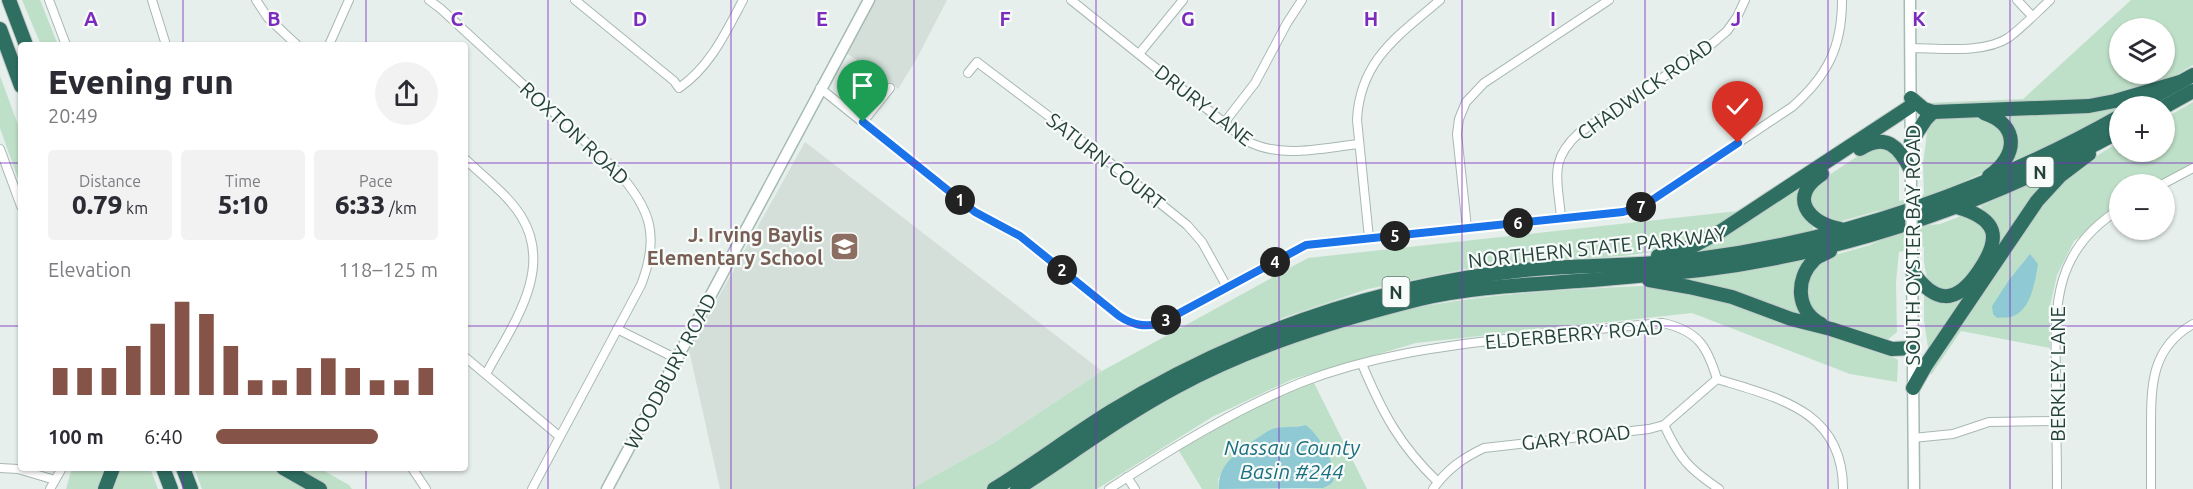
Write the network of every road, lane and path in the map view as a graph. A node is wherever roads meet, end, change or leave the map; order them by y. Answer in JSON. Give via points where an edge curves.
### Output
{"nodes":[{"id":1,"x":9,"y":0,"type":"edge"},
{"id":2,"x":49,"y":0,"type":"edge"},
{"id":3,"x":152,"y":0,"type":"edge"},
{"id":4,"x":256,"y":0,"type":"edge"},
{"id":5,"x":349,"y":0,"type":"edge"},
{"id":6,"x":429,"y":0,"type":"edge"},
{"id":7,"x":574,"y":0,"type":"edge"},
{"id":8,"x":743,"y":0,"type":"edge"},
{"id":9,"x":869,"y":0,"type":"edge"},
{"id":10,"x":1071,"y":0,"type":"edge"},
{"id":11,"x":1183,"y":0,"type":"edge"},
{"id":12,"x":1302,"y":0,"type":"edge"},
{"id":13,"x":1440,"y":0,"type":"edge"},
{"id":14,"x":1608,"y":0,"type":"edge"},
{"id":15,"x":1745,"y":0,"type":"edge"},
{"id":16,"x":1842,"y":0,"type":"edge"},
{"id":17,"x":1910,"y":0,"type":"edge"},
{"id":18,"x":2017,"y":0,"type":"edge"},
{"id":19,"x":2050,"y":0,"type":"edge"},
{"id":20,"x":2032,"y":16,"type":"junction"},
{"id":21,"x":0,"y":29,"type":"edge"},
{"id":22,"x":25,"y":42,"type":"edge"},
{"id":23,"x":65,"y":42,"type":"edge"},
{"id":24,"x":165,"y":42,"type":"edge"},
{"id":25,"x":293,"y":42,"type":"edge"},
{"id":26,"x":330,"y":42,"type":"edge"},
{"id":27,"x":1910,"y":48,"type":"junction"},
{"id":28,"x":1140,"y":54,"type":"junction"},
{"id":29,"x":968,"y":73,"type":"dead end"},
{"id":30,"x":2193,"y":75,"type":"edge"},
{"id":31,"x":18,"y":78,"type":"edge"},
{"id":32,"x":2180,"y":82,"type":"junction"},
{"id":33,"x":820,"y":88,"type":"junction"},
{"id":34,"x":890,"y":88,"type":"dead end"},
{"id":35,"x":2193,"y":91,"type":"edge"},
{"id":36,"x":2155,"y":96,"type":"edge"},
{"id":37,"x":2175,"y":101,"type":"edge"},
{"id":38,"x":1911,"y":102,"type":"junction"},
{"id":39,"x":1979,"y":111,"type":"junction"},
{"id":40,"x":1933,"y":112,"type":"junction"},
{"id":41,"x":863,"y":122,"type":"junction"},
{"id":42,"x":2109,"y":122,"type":"edge"},
{"id":43,"x":1224,"y":123,"type":"junction"},
{"id":44,"x":2109,"y":138,"type":"edge"},
{"id":45,"x":2109,"y":139,"type":"edge"},
{"id":46,"x":1911,"y":142,"type":"junction"},
{"id":47,"x":1359,"y":144,"type":"junction"},
{"id":48,"x":0,"y":149,"type":"edge"},
{"id":49,"x":468,"y":162,"type":"edge"},
{"id":50,"x":2193,"y":168,"type":"edge"},
{"id":51,"x":1911,"y":170,"type":"junction"},
{"id":52,"x":2175,"y":178,"type":"edge"},
{"id":53,"x":1974,"y":185,"type":"junction"},
{"id":54,"x":18,"y":198,"type":"edge"},
{"id":55,"x":1957,"y":207,"type":"junction"},
{"id":56,"x":2109,"y":216,"type":"edge"},
{"id":57,"x":1561,"y":218,"type":"junction"},
{"id":58,"x":1467,"y":228,"type":"junction"},
{"id":59,"x":1842,"y":229,"type":"junction"},
{"id":60,"x":1875,"y":234,"type":"junction"},
{"id":61,"x":1369,"y":238,"type":"junction"},
{"id":62,"x":1617,"y":264,"type":"junction"},
{"id":63,"x":1912,"y":271,"type":"junction"},
{"id":64,"x":1614,"y":278,"type":"junction"},
{"id":65,"x":1227,"y":288,"type":"junction"},
{"id":66,"x":2193,"y":324,"type":"edge"},
{"id":67,"x":617,"y":329,"type":"junction"},
{"id":68,"x":1831,"y":329,"type":"junction"},
{"id":69,"x":1913,"y":348,"type":"junction"},
{"id":70,"x":677,"y":358,"type":"junction"},
{"id":71,"x":468,"y":359,"type":"edge"},
{"id":72,"x":1362,"y":364,"type":"junction"},
{"id":73,"x":486,"y":374,"type":"junction"},
{"id":74,"x":1717,"y":379,"type":"junction"},
{"id":75,"x":1913,"y":388,"type":"junction"},
{"id":76,"x":2056,"y":422,"type":"junction"},
{"id":77,"x":1664,"y":425,"type":"junction"},
{"id":78,"x":560,"y":436,"type":"junction"},
{"id":79,"x":1913,"y":438,"type":"junction"},
{"id":80,"x":0,"y":468,"type":"edge"},
{"id":81,"x":18,"y":469,"type":"edge"},
{"id":82,"x":25,"y":471,"type":"edge"},
{"id":83,"x":60,"y":471,"type":"edge"},
{"id":84,"x":112,"y":471,"type":"edge"},
{"id":85,"x":164,"y":471,"type":"edge"},
{"id":86,"x":184,"y":471,"type":"edge"},
{"id":87,"x":288,"y":471,"type":"edge"},
{"id":88,"x":414,"y":471,"type":"edge"},
{"id":89,"x":1127,"y":477,"type":"junction"},
{"id":90,"x":55,"y":480,"type":"junction"},
{"id":91,"x":1436,"y":486,"type":"edge"},
{"id":92,"x":50,"y":489,"type":"edge"},
{"id":93,"x":105,"y":489,"type":"edge"},
{"id":94,"x":171,"y":489,"type":"edge"},
{"id":95,"x":191,"y":489,"type":"edge"},
{"id":96,"x":320,"y":489,"type":"edge"},
{"id":97,"x":426,"y":489,"type":"edge"},
{"id":98,"x":532,"y":489,"type":"edge"},
{"id":99,"x":608,"y":489,"type":"edge"},
{"id":100,"x":994,"y":489,"type":"edge"},
{"id":101,"x":1017,"y":489,"type":"edge"},
{"id":102,"x":1109,"y":489,"type":"edge"},
{"id":103,"x":1134,"y":489,"type":"edge"},
{"id":104,"x":1719,"y":489,"type":"edge"},
{"id":105,"x":1843,"y":489,"type":"edge"},
{"id":106,"x":1914,"y":489,"type":"edge"},
{"id":107,"x":2057,"y":489,"type":"edge"},
{"id":108,"x":2151,"y":489,"type":"edge"}],
"edges":[{"from":1,"to":22,"type":"highway"},
{"from":2,"to":23,"type":"street"},
{"from":3,"to":24,"type":"street"},
{"from":4,"to":25,"type":"street"},
{"from":5,"to":26,"type":"street"},
{"from":6,"to":67,"type":"street","name":"ROXTON ROAD","via":[[635,191],[650,224],[651,253],[641,285]]},
{"from":7,"to":8,"type":"street","via":[[679,88],[691,80],[716,50]]},
{"from":9,"to":33,"type":"main road","name":"WOODBURY ROAD"},
{"from":10,"to":28,"type":"street","name":"DRURY LANE"},
{"from":11,"to":28,"type":"street"},
{"from":12,"to":43,"type":"street","via":[[1255,83]]},
{"from":13,"to":47,"type":"street","via":[[1375,61],[1358,107]]},
{"from":14,"to":58,"type":"street","via":[[1484,83],[1466,102],[1457,134]]},
{"from":15,"to":57,"type":"street","name":"CHADWICK ROAD","via":[[1727,31],[1707,48],[1566,145],[1556,170]]},
{"from":16,"to":57,"type":"street","via":[[1834,52],[1825,71],[1792,107],[1643,206],[1623,212]]},
{"from":17,"to":27,"type":"main road","name":"SOUTH OYSTER BAY ROAD"},
{"from":18,"to":20,"type":"street"},
{"from":19,"to":20,"type":"street"},
{"from":20,"to":27,"type":"street","via":[[2008,38],[1989,46]]},
{"from":21,"to":31,"type":"highway"},
{"from":27,"to":38,"type":"main road","name":"SOUTH OYSTER BAY ROAD"},
{"from":28,"to":43,"type":"street","name":"DRURY LANE"},
{"from":29,"to":65,"type":"street","name":"SATURN COURT","via":[[977,62],[1187,225],[1202,242]]},
{"from":30,"to":32,"type":"highway"},
{"from":32,"to":36,"type":"highway"},
{"from":32,"to":39,"type":"highway","via":[[2089,106]]},
{"from":33,"to":41,"type":"street"},
{"from":33,"to":70,"type":"main road","name":"WOODBURY ROAD"},
{"from":34,"to":41,"type":"street"},
{"from":35,"to":37,"type":"highway"},
{"from":38,"to":40,"type":"highway"},
{"from":38,"to":46,"type":"main road","name":"SOUTH OYSTER BAY ROAD"},
{"from":38,"to":62,"type":"highway","via":[[1705,240]]},
{"from":39,"to":40,"type":"highway"},
{"from":39,"to":53,"type":"highway","via":[[2000,120],[2012,144],[2001,166]]},
{"from":40,"to":46,"type":"highway"},
{"from":41,"to":65,"type":"street","via":[[975,212],[1020,236],[1132,324],[1159,324]]},
{"from":42,"to":53,"type":"highway","name":"NORTHERN STATE PARKWAY","number":"N","via":[[2078,140]]},
{"from":43,"to":47,"type":"street","name":"DRURY LANE","via":[[1247,141],[1273,151]]},
{"from":44,"to":55,"type":"highway","name":"NORTHERN STATE PARKWAY","number":"N"},
{"from":45,"to":75,"type":"highway","via":[[2060,176],[2037,201]]},
{"from":46,"to":51,"type":"main road","name":"SOUTH OYSTER BAY ROAD"},
{"from":47,"to":61,"type":"street"},
{"from":48,"to":54,"type":"street"},
{"from":49,"to":73,"type":"street","via":[[521,216],[534,253],[529,292]]},
{"from":50,"to":52,"type":"street"},
{"from":51,"to":59,"type":"highway","via":[[1896,148],[1878,141],[1817,178],[1805,191],[1808,213],[1821,224]]},
{"from":51,"to":63,"type":"main road","name":"SOUTH OYSTER BAY ROAD","bridge":true},
{"from":53,"to":59,"type":"highway","name":"NORTHERN STATE PARKWAY","number":"N","via":[[1919,207]]},
{"from":55,"to":60,"type":"highway","name":"NORTHERN STATE PARKWAY","number":"N"},
{"from":55,"to":63,"type":"highway","via":[[1981,217],[1992,231],[1992,250],[1972,281],[1958,294],[1941,296],[1931,293]]},
{"from":56,"to":76,"type":"street","name":"BERKLEY LANE","via":[[2087,235],[2061,281],[2056,304]]},
{"from":57,"to":58,"type":"street"},
{"from":58,"to":61,"type":"street"},
{"from":59,"to":62,"type":"highway","name":"NORTHERN STATE PARKWAY","number":"N","via":[[1698,259]]},
{"from":60,"to":64,"type":"highway","name":"NORTHERN STATE PARKWAY","number":"N","via":[[1741,264]]},
{"from":60,"to":68,"type":"highway","via":[[1816,258],[1802,276],[1803,305],[1815,321]]},
{"from":61,"to":65,"type":"street","via":[[1306,245]]},
{"from":62,"to":100,"type":"highway","name":"NORTHERN STATE PARKWAY","number":"N","via":[[1490,274],[1394,293],[1300,321],[1154,386]]},
{"from":63,"to":69,"type":"main road","name":"SOUTH OYSTER BAY ROAD"},
{"from":64,"to":68,"type":"highway","via":[[1646,280],[1732,297]]},
{"from":64,"to":101,"type":"highway","name":"NORTHERN STATE PARKWAY","number":"N","via":[[1502,286],[1423,298],[1313,329],[1178,386]]},
{"from":66,"to":108,"type":"street","via":[[2173,339],[2154,373]]},
{"from":67,"to":70,"type":"street"},
{"from":67,"to":78,"type":"street","name":"ROXTON ROAD"},
{"from":68,"to":69,"type":"highway","via":[[1892,349]]},
{"from":69,"to":75,"type":"main road","name":"SOUTH OYSTER BAY ROAD"},
{"from":70,"to":99,"type":"main road","name":"WOODBURY ROAD"},
{"from":71,"to":73,"type":"street"},
{"from":72,"to":74,"type":"street","name":"ELDERBERRY ROAD","via":[[1443,346],[1663,323],[1696,337],[1710,357]]},
{"from":72,"to":89,"type":"street","name":"ELDERBERRY ROAD","via":[[1252,404]]},
{"from":72,"to":91,"type":"street","via":[[1381,409]]},
{"from":73,"to":78,"type":"street"},
{"from":74,"to":77,"type":"street"},
{"from":74,"to":105,"type":"street","via":[[1796,406],[1813,417],[1836,447]]},
{"from":75,"to":79,"type":"main road","name":"SOUTH OYSTER BAY ROAD"},
{"from":76,"to":79,"type":"street","via":[[1989,422],[1953,434]]},
{"from":76,"to":107,"type":"street","name":"BERKLEY LANE"},
{"from":77,"to":91,"type":"street","name":"GARY ROAD","via":[[1484,448],[1452,467]]},
{"from":77,"to":104,"type":"street","via":[[1683,461]]},
{"from":78,"to":98,"type":"street","name":"ROXTON ROAD"},
{"from":79,"to":106,"type":"main road","name":"SOUTH OYSTER BAY ROAD"},
{"from":80,"to":81,"type":"street"},
{"from":82,"to":90,"type":"street"},
{"from":83,"to":90,"type":"street"},
{"from":84,"to":93,"type":"highway"},
{"from":85,"to":94,"type":"highway"},
{"from":86,"to":95,"type":"highway"},
{"from":87,"to":96,"type":"highway"},
{"from":88,"to":97,"type":"street"},
{"from":89,"to":102,"type":"street","name":"ELDERBERRY ROAD"},
{"from":89,"to":103,"type":"street"},
{"from":90,"to":92,"type":"street"}]}
